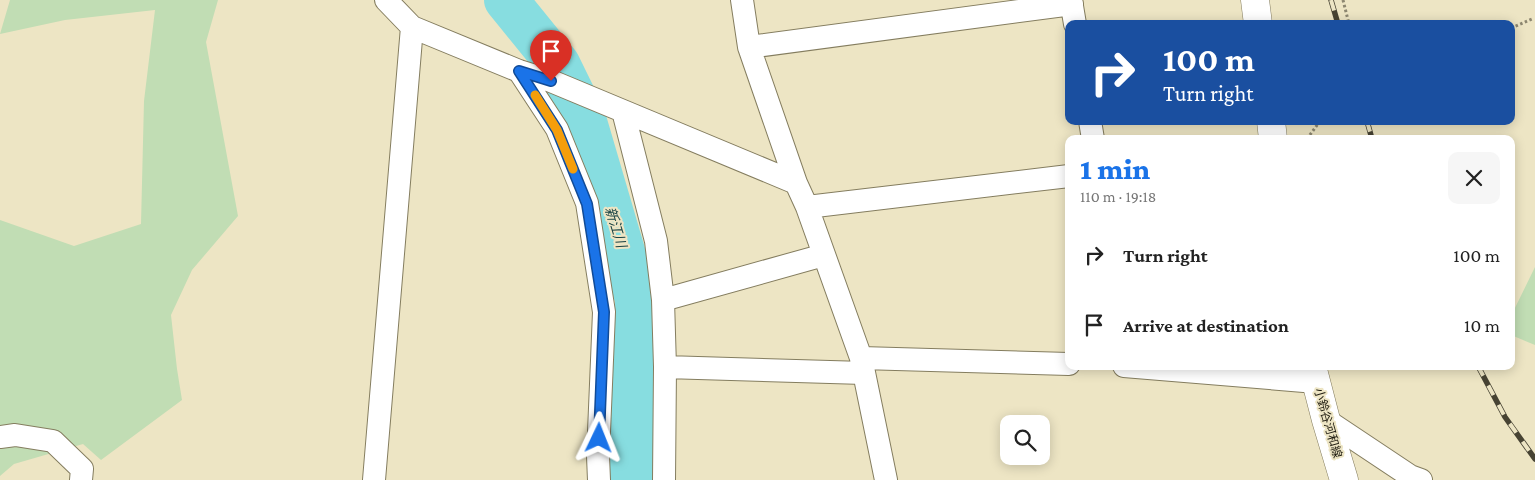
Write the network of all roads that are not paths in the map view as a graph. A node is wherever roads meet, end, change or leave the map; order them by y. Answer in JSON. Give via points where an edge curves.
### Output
{"nodes":[{"id":1,"x":386,"y":0,"type":"edge"},
{"id":2,"x":742,"y":0,"type":"edge"},
{"id":3,"x":1255,"y":0,"type":"edge"},
{"id":4,"x":1073,"y":9,"type":"edge"},
{"id":5,"x":1258,"y":20,"type":"edge"},
{"id":6,"x":412,"y":27,"type":"junction"},
{"id":7,"x":749,"y":47,"type":"junction"},
{"id":8,"x":519,"y":71,"type":"junction"},
{"id":9,"x":623,"y":110,"type":"junction"},
{"id":10,"x":1065,"y":176,"type":"edge"},
{"id":11,"x":796,"y":183,"type":"junction"},
{"id":12,"x":807,"y":207,"type":"junction"},
{"id":13,"x":824,"y":255,"type":"junction"},
{"id":14,"x":663,"y":300,"type":"junction"},
{"id":15,"x":1065,"y":364,"type":"edge"},
{"id":16,"x":863,"y":366,"type":"junction"},
{"id":17,"x":665,"y":368,"type":"junction"},
{"id":18,"x":1219,"y":370,"type":"edge"},
{"id":19,"x":1314,"y":374,"type":"edge"},
{"id":20,"x":1326,"y":420,"type":"junction"},
{"id":21,"x":0,"y":437,"type":"edge"},
{"id":22,"x":81,"y":480,"type":"edge"},
{"id":23,"x":374,"y":480,"type":"edge"},
{"id":24,"x":599,"y":480,"type":"edge"},
{"id":25,"x":664,"y":480,"type":"edge"},
{"id":26,"x":886,"y":480,"type":"edge"},
{"id":27,"x":1344,"y":480,"type":"edge"},
{"id":28,"x":1421,"y":480,"type":"edge"}],
"edges":[{"from":1,"to":6,"type":"street"},
{"from":2,"to":7,"type":"street"},
{"from":3,"to":5,"type":"main road"},
{"from":4,"to":7,"type":"street"},
{"from":6,"to":8,"type":"street"},
{"from":6,"to":23,"type":"street"},
{"from":7,"to":11,"type":"street"},
{"from":8,"to":9,"type":"street"},
{"from":8,"to":24,"type":"street","via":[[557,130],[587,204],[604,312]]},
{"from":9,"to":11,"type":"street"},
{"from":9,"to":14,"type":"street","via":[[656,241]]},
{"from":10,"to":12,"type":"street"},
{"from":11,"to":12,"type":"street"},
{"from":12,"to":13,"type":"street"},
{"from":13,"to":14,"type":"street"},
{"from":13,"to":16,"type":"street"},
{"from":14,"to":17,"type":"street"},
{"from":15,"to":16,"type":"street"},
{"from":16,"to":17,"type":"street"},
{"from":16,"to":26,"type":"street"},
{"from":17,"to":25,"type":"street"},
{"from":18,"to":19,"type":"street"},
{"from":19,"to":20,"type":"main road","name":"小鈴谷河和線"},
{"from":20,"to":27,"type":"main road","name":"小鈴谷河和線"},
{"from":20,"to":28,"type":"street"},
{"from":21,"to":22,"type":"street","via":[[16,435],[53,441],[82,469]]}]}
